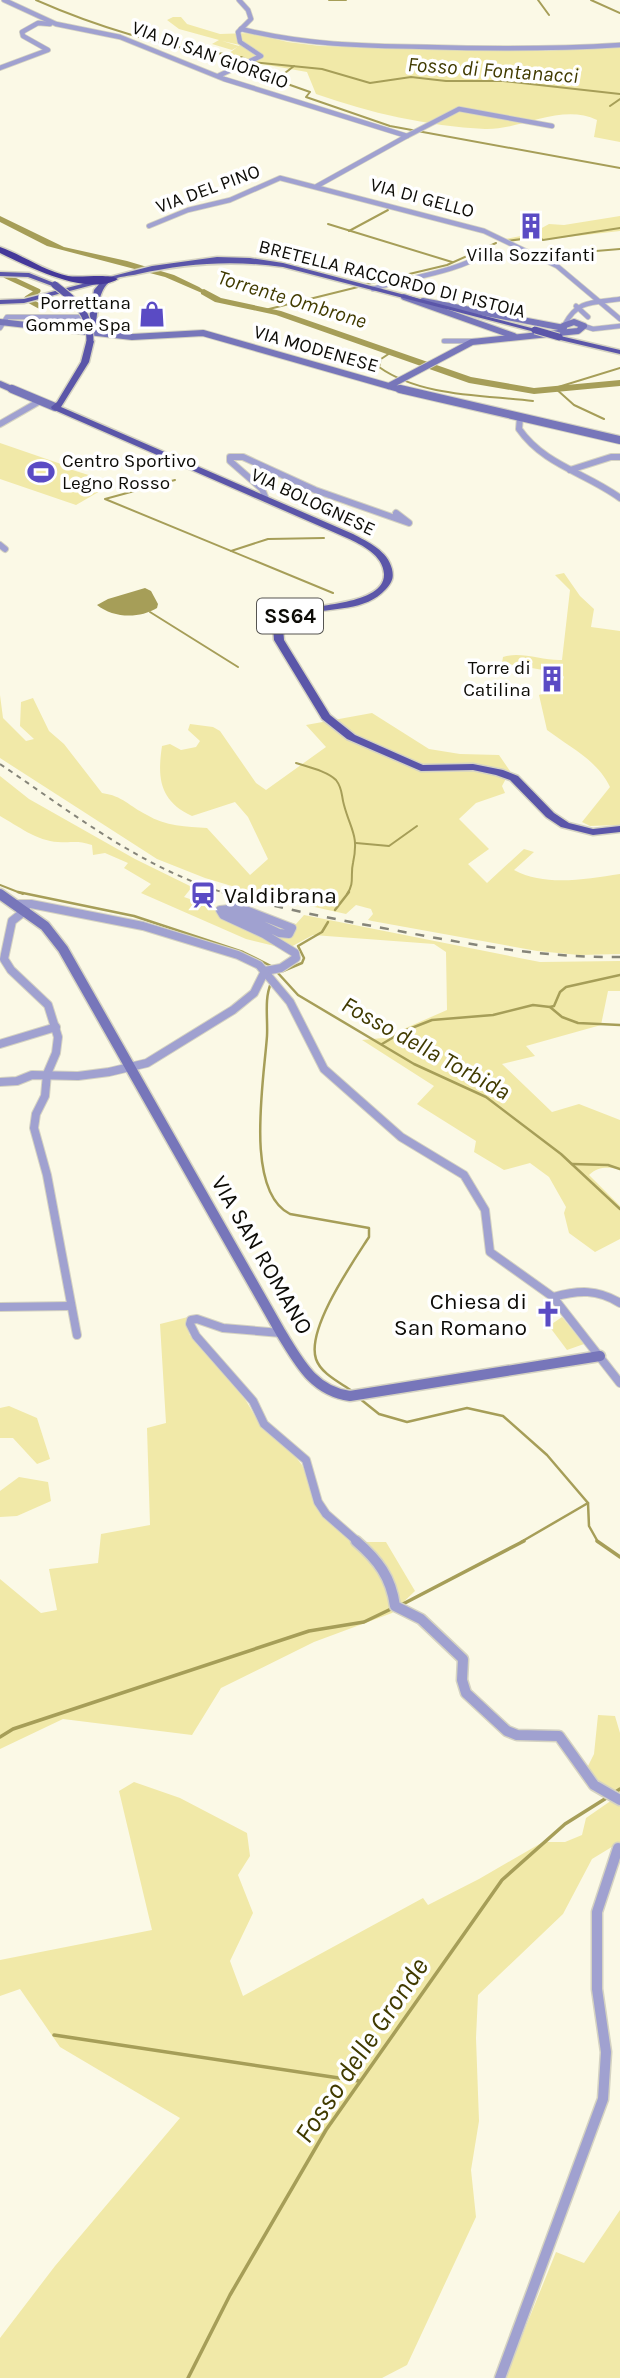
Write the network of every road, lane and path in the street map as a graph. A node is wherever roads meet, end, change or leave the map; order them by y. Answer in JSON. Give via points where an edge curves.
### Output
{"nodes":[{"id":1,"x":4,"y":0,"type":"edge"},
{"id":2,"x":239,"y":0,"type":"edge"},
{"id":3,"x":57,"y":24,"type":"junction"},
{"id":4,"x":240,"y":29,"type":"junction"},
{"id":5,"x":620,"y":44,"type":"edge"},
{"id":6,"x":0,"y":68,"type":"edge"},
{"id":7,"x":218,"y":76,"type":"junction"},
{"id":8,"x":552,"y":126,"type":"dead end"},
{"id":9,"x":407,"y":136,"type":"junction"},
{"id":10,"x":317,"y":186,"type":"junction"},
{"id":11,"x":149,"y":226,"type":"dead end"},
{"id":12,"x":0,"y":254,"type":"edge"},
{"id":13,"x":484,"y":254,"type":"dead end"},
{"id":14,"x":0,"y":266,"type":"edge"},
{"id":15,"x":0,"y":274,"type":"edge"},
{"id":16,"x":114,"y":279,"type":"junction"},
{"id":17,"x":55,"y":285,"type":"junction"},
{"id":18,"x":373,"y":289,"type":"junction"},
{"id":19,"x":404,"y":297,"type":"junction"},
{"id":20,"x":620,"y":299,"type":"edge"},
{"id":21,"x":598,"y":301,"type":"junction"},
{"id":22,"x":0,"y":302,"type":"edge"},
{"id":23,"x":96,"y":302,"type":"joint"},
{"id":24,"x":423,"y":302,"type":"junction"},
{"id":25,"x":576,"y":306,"type":"junction"},
{"id":26,"x":82,"y":317,"type":"dead end"},
{"id":27,"x":588,"y":317,"type":"dead end"},
{"id":28,"x":620,"y":318,"type":"edge"},
{"id":29,"x":24,"y":321,"type":"junction"},
{"id":30,"x":1,"y":324,"type":"edge"},
{"id":31,"x":620,"y":326,"type":"edge"},
{"id":32,"x":584,"y":327,"type":"junction"},
{"id":33,"x":565,"y":328,"type":"junction"},
{"id":34,"x":91,"y":330,"type":"junction"},
{"id":35,"x":535,"y":330,"type":"joint"},
{"id":36,"x":517,"y":337,"type":"junction"},
{"id":37,"x":444,"y":341,"type":"dead end"},
{"id":38,"x":477,"y":341,"type":"junction"},
{"id":39,"x":620,"y":352,"type":"edge"},
{"id":40,"x":0,"y":384,"type":"edge"},
{"id":41,"x":389,"y":386,"type":"junction"},
{"id":42,"x":40,"y":401,"type":"junction"},
{"id":43,"x":55,"y":407,"type":"junction"},
{"id":44,"x":520,"y":417,"type":"junction"},
{"id":45,"x":0,"y":425,"type":"edge"},
{"id":46,"x":620,"y":440,"type":"edge"},
{"id":47,"x":620,"y":457,"type":"edge"},
{"id":48,"x":570,"y":470,"type":"junction"},
{"id":49,"x":620,"y":498,"type":"edge"},
{"id":50,"x":266,"y":499,"type":"junction"},
{"id":51,"x":396,"y":513,"type":"dead end"},
{"id":52,"x":620,"y":829,"type":"edge"},
{"id":53,"x":0,"y":894,"type":"edge"},
{"id":54,"x":233,"y":905,"type":"dead end"},
{"id":55,"x":21,"y":907,"type":"junction"},
{"id":56,"x":265,"y":971,"type":"junction"},
{"id":57,"x":56,"y":1027,"type":"junction"},
{"id":58,"x":0,"y":1044,"type":"edge"},
{"id":59,"x":132,"y":1068,"type":"junction"},
{"id":60,"x":47,"y":1074,"type":"junction"},
{"id":61,"x":0,"y":1082,"type":"edge"},
{"id":62,"x":553,"y":1297,"type":"junction"},
{"id":63,"x":620,"y":1303,"type":"edge"},
{"id":64,"x":71,"y":1306,"type":"junction"},
{"id":65,"x":0,"y":1307,"type":"edge"},
{"id":66,"x":281,"y":1333,"type":"junction"},
{"id":67,"x":76,"y":1335,"type":"dead end"},
{"id":68,"x":600,"y":1356,"type":"junction"},
{"id":69,"x":620,"y":1383,"type":"edge"},
{"id":70,"x":620,"y":1800,"type":"edge"},
{"id":71,"x":618,"y":1848,"type":"dead end"},
{"id":72,"x":500,"y":2378,"type":"edge"}],
"edges":[{"from":1,"to":3,"type":"street","name":"VIA DI SAN GIORGIO"},
{"from":2,"to":4,"type":"street","via":[[251,19]]},
{"from":3,"to":6,"type":"street","via":[[38,23],[22,32],[48,50],[46,53]]},
{"from":3,"to":7,"type":"street","name":"VIA DI SAN GIORGIO","via":[[120,37]]},
{"from":4,"to":5,"type":"street","via":[[323,45],[544,50]]},
{"from":4,"to":7,"type":"street","via":[[240,42],[261,56]]},
{"from":7,"to":9,"type":"street","name":"VIA DI SAN GIORGIO"},
{"from":8,"to":9,"type":"street","via":[[459,109]]},
{"from":9,"to":10,"type":"street"},
{"from":10,"to":11,"type":"street","name":"VIA DEL PINO","via":[[278,178],[230,201],[186,210]]},
{"from":10,"to":21,"type":"street","name":"VIA DI GELLO","via":[[484,231],[501,243],[548,261]]},
{"from":12,"to":14,"type":"highway"},
{"from":12,"to":16,"type":"highway","via":[[65,280]]},
{"from":12,"to":17,"type":"highway"},
{"from":13,"to":18,"type":"street","via":[[471,262]]},
{"from":15,"to":17,"type":"main road","via":[[29,275]]},
{"from":16,"to":18,"type":"main road","name":"BRETELLA RACCORDO DI PISTOIA","via":[[213,258],[258,260]]},
{"from":16,"to":22,"type":"main road","name":"BRETELLA RACCORDO DI PISTOIA","via":[[24,301]]},
{"from":16,"to":23,"type":"main road","via":[[99,288]]},
{"from":17,"to":34,"type":"main road","bridge":true,"via":[[84,311]]},
{"from":18,"to":19,"type":"main road","name":"BRETELLA RACCORDO DI PISTOIA"},
{"from":19,"to":24,"type":"main road","name":"BRETELLA RACCORDO DI PISTOIA"},
{"from":19,"to":36,"type":"street"},
{"from":20,"to":21,"type":"street"},
{"from":21,"to":25,"type":"street"},
{"from":21,"to":28,"type":"street","name":"VIA DI GELLO"},
{"from":23,"to":34,"type":"main road"},
{"from":24,"to":33,"type":"street"},
{"from":24,"to":35,"type":"main road","name":"BRETELLA RACCORDO DI PISTOIA"},
{"from":25,"to":27,"type":"street"},
{"from":25,"to":33,"type":"street"},
{"from":26,"to":29,"type":"street"},
{"from":29,"to":30,"type":"street","name":"VIA MODENESE"},
{"from":29,"to":41,"type":"street","name":"VIA MODENESE","via":[[132,337],[203,333]]},
{"from":31,"to":32,"type":"street"},
{"from":32,"to":33,"type":"street"},
{"from":32,"to":33,"type":"street"},
{"from":33,"to":35,"type":"main road","name":"BRETELLA RACCORDO DI PISTOIA","bridge":true},
{"from":33,"to":36,"type":"street"},
{"from":33,"to":39,"type":"main road","name":"BRETELLA RACCORDO DI PISTOIA"},
{"from":34,"to":43,"type":"main road","bridge":true,"via":[[81,369]]},
{"from":36,"to":38,"type":"street"},
{"from":37,"to":38,"type":"street"},
{"from":38,"to":41,"type":"street"},
{"from":40,"to":42,"type":"street","name":"VIA BOLOGNESE"},
{"from":41,"to":44,"type":"street","name":"VIA MODENESE"},
{"from":42,"to":43,"type":"street","name":"VIA BOLOGNESE"},
{"from":42,"to":45,"type":"street"},
{"from":43,"to":50,"type":"main road","name":"VIA BOLOGNESE","number":"SS64"},
{"from":44,"to":46,"type":"street","name":"VIA MODENESE"},
{"from":44,"to":48,"type":"street","via":[[519,429],[529,443]]},
{"from":47,"to":48,"type":"street"},
{"from":48,"to":49,"type":"street"},
{"from":50,"to":51,"type":"street","via":[[230,457],[243,457],[315,490],[409,523]]},
{"from":50,"to":52,"type":"main road","name":"VIA BOLOGNESE","number":"SS64","via":[[366,544],[383,558],[388,569],[388,581],[372,597],[350,606],[298,614],[278,628],[279,640],[332,723],[415,766],[483,768],[506,774],[550,815],[572,828],[593,832]]},
{"from":53,"to":55,"type":"street","name":"VIA SAN ROMANO"},
{"from":54,"to":56,"type":"street","via":[[292,928],[289,934],[282,934],[229,909],[220,912],[296,955],[295,961]]},
{"from":55,"to":56,"type":"street","via":[[34,905],[143,926],[238,955]]},
{"from":55,"to":57,"type":"street","via":[[13,919],[4,959],[48,1005]]},
{"from":55,"to":59,"type":"street","name":"VIA SAN ROMANO","via":[[63,948]]},
{"from":56,"to":59,"type":"street","via":[[254,993],[233,1010]]},
{"from":56,"to":62,"type":"street","via":[[290,1002],[324,1069],[401,1137],[464,1175],[485,1210],[490,1252]]},
{"from":57,"to":58,"type":"street"},
{"from":57,"to":60,"type":"street","via":[[57,1054]]},
{"from":59,"to":60,"type":"street","via":[[78,1076]]},
{"from":59,"to":66,"type":"street","name":"VIA SAN ROMANO"},
{"from":60,"to":61,"type":"street"},
{"from":60,"to":64,"type":"street","via":[[34,1128]]},
{"from":62,"to":63,"type":"street","via":[[582,1289],[606,1294]]},
{"from":62,"to":68,"type":"street"},
{"from":64,"to":65,"type":"street"},
{"from":64,"to":67,"type":"street"},
{"from":66,"to":68,"type":"street","name":"VIA SAN ROMANO","via":[[319,1388],[332,1395],[350,1396]]},
{"from":66,"to":70,"type":"street","via":[[223,1328],[197,1319],[190,1324],[253,1401],[264,1424],[306,1460],[318,1502],[376,1558],[392,1585],[395,1606],[435,1631],[463,1659],[466,1693],[507,1731],[559,1736],[594,1785]]},
{"from":68,"to":69,"type":"street"},
{"from":71,"to":72,"type":"street","via":[[597,1912],[597,1989],[606,2052],[603,2099]]}]}
